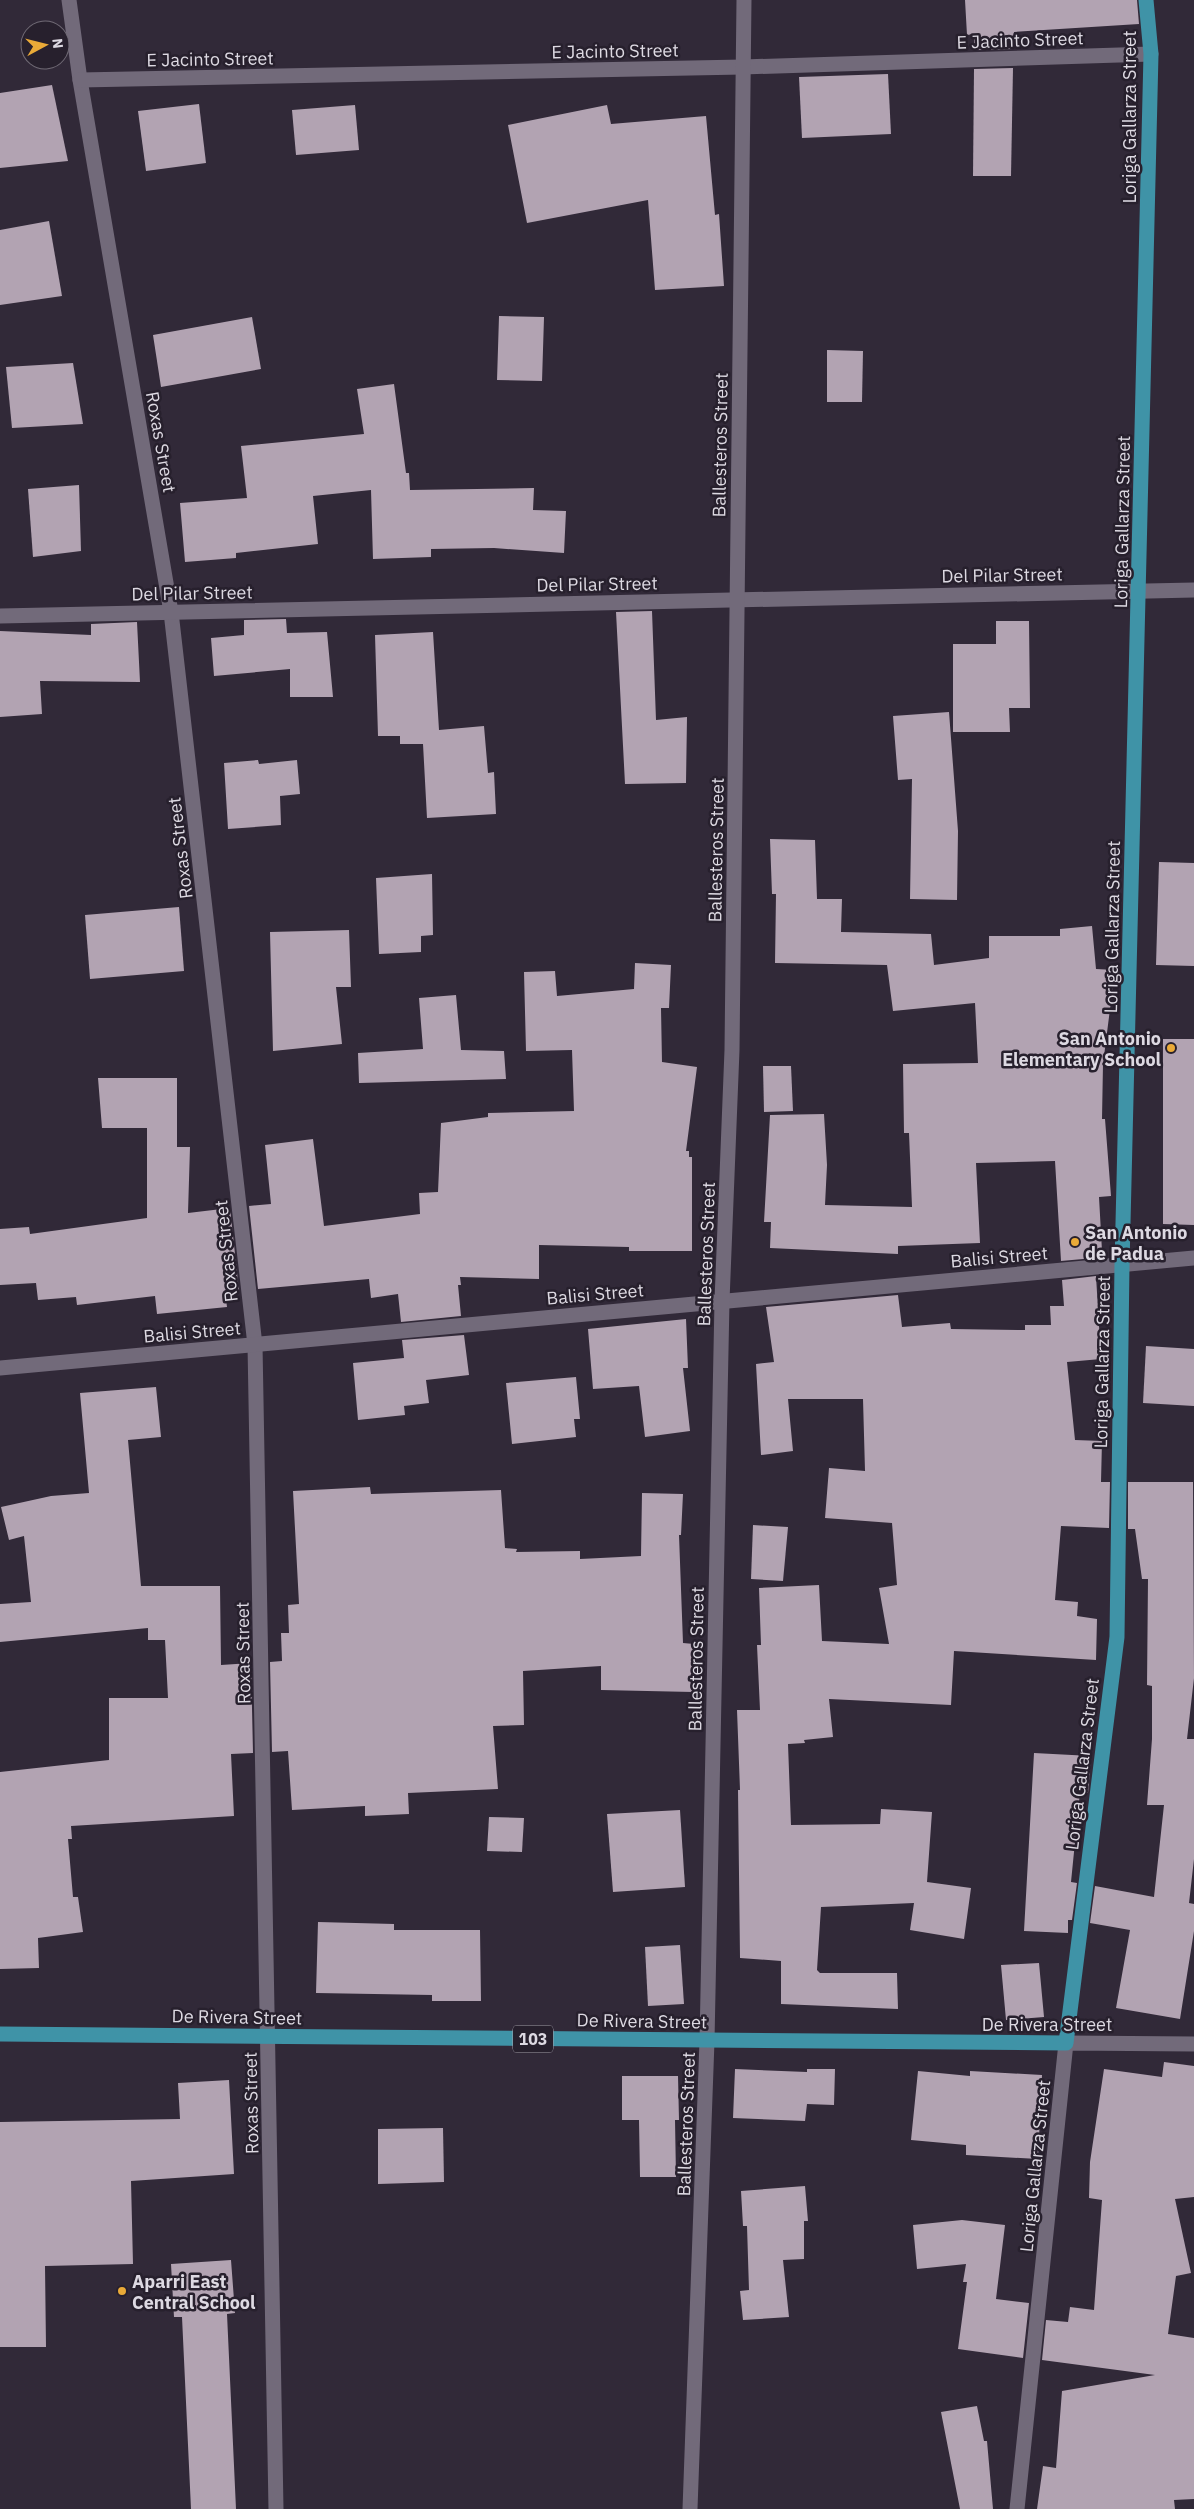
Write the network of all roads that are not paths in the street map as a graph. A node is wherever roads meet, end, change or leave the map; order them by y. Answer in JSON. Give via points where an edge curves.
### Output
{"nodes":[{"id":1,"x":69,"y":0,"type":"edge"},
{"id":2,"x":744,"y":0,"type":"edge"},
{"id":3,"x":1146,"y":0,"type":"edge"},
{"id":4,"x":1151,"y":54,"type":"junction"},
{"id":5,"x":744,"y":67,"type":"junction"},
{"id":6,"x":80,"y":80,"type":"junction"},
{"id":7,"x":1194,"y":590,"type":"edge"},
{"id":8,"x":1139,"y":591,"type":"junction"},
{"id":9,"x":737,"y":600,"type":"junction"},
{"id":10,"x":171,"y":612,"type":"junction"},
{"id":11,"x":0,"y":616,"type":"edge"},
{"id":12,"x":1194,"y":1258,"type":"edge"},
{"id":13,"x":1122,"y":1265,"type":"junction"},
{"id":14,"x":722,"y":1301,"type":"junction"},
{"id":15,"x":255,"y":1344,"type":"junction"},
{"id":16,"x":0,"y":1368,"type":"edge"},
{"id":17,"x":0,"y":2034,"type":"edge"},
{"id":18,"x":269,"y":2036,"type":"junction"},
{"id":19,"x":708,"y":2041,"type":"junction"},
{"id":20,"x":1066,"y":2043,"type":"junction"},
{"id":21,"x":1194,"y":2044,"type":"edge"},
{"id":22,"x":276,"y":2509,"type":"edge"},
{"id":23,"x":690,"y":2509,"type":"edge"},
{"id":24,"x":1018,"y":2509,"type":"edge"}],
"edges":[{"from":1,"to":6,"type":"street","name":"Roxas Street"},
{"from":2,"to":5,"type":"street","name":"Ballesteros Street"},
{"from":3,"to":4,"type":"main road","name":"Loriga Gallarza Street"},
{"from":4,"to":5,"type":"street","name":"E Jacinto Street"},
{"from":4,"to":8,"type":"main road","name":"Loriga Gallarza Street"},
{"from":5,"to":6,"type":"street","name":"E Jacinto Street"},
{"from":5,"to":9,"type":"street","name":"Ballesteros Street"},
{"from":6,"to":10,"type":"street","name":"Roxas Street"},
{"from":7,"to":8,"type":"street","name":"Del Pilar Street"},
{"from":8,"to":9,"type":"street","name":"Del Pilar Street"},
{"from":8,"to":13,"type":"main road","name":"Loriga Gallarza Street"},
{"from":9,"to":10,"type":"street","name":"Del Pilar Street"},
{"from":9,"to":14,"type":"street","name":"Ballesteros Street","via":[[732,1050]]},
{"from":10,"to":11,"type":"street","name":"Del Pilar Street"},
{"from":10,"to":15,"type":"street","name":"Roxas Street"},
{"from":12,"to":13,"type":"street","name":"Balisi Street"},
{"from":13,"to":14,"type":"street","name":"Balisi Street"},
{"from":13,"to":20,"type":"main road","name":"Loriga Gallarza Street","via":[[1117,1637]]},
{"from":14,"to":15,"type":"street","name":"Balisi Street"},
{"from":14,"to":19,"type":"street","name":"Ballesteros Street"},
{"from":15,"to":16,"type":"street","name":"Balisi Street"},
{"from":15,"to":18,"type":"street","name":"Roxas Street"},
{"from":17,"to":18,"type":"main road","name":"De Rivera Street","number":"103"},
{"from":18,"to":19,"type":"main road","name":"De Rivera Street","number":"103"},
{"from":18,"to":22,"type":"street","name":"Roxas Street"},
{"from":19,"to":20,"type":"main road","name":"De Rivera Street","number":"103"},
{"from":19,"to":23,"type":"street","name":"Ballesteros Street"},
{"from":20,"to":21,"type":"street","name":"De Rivera Street"},
{"from":20,"to":24,"type":"street","name":"Loriga Gallarza Street"}]}
